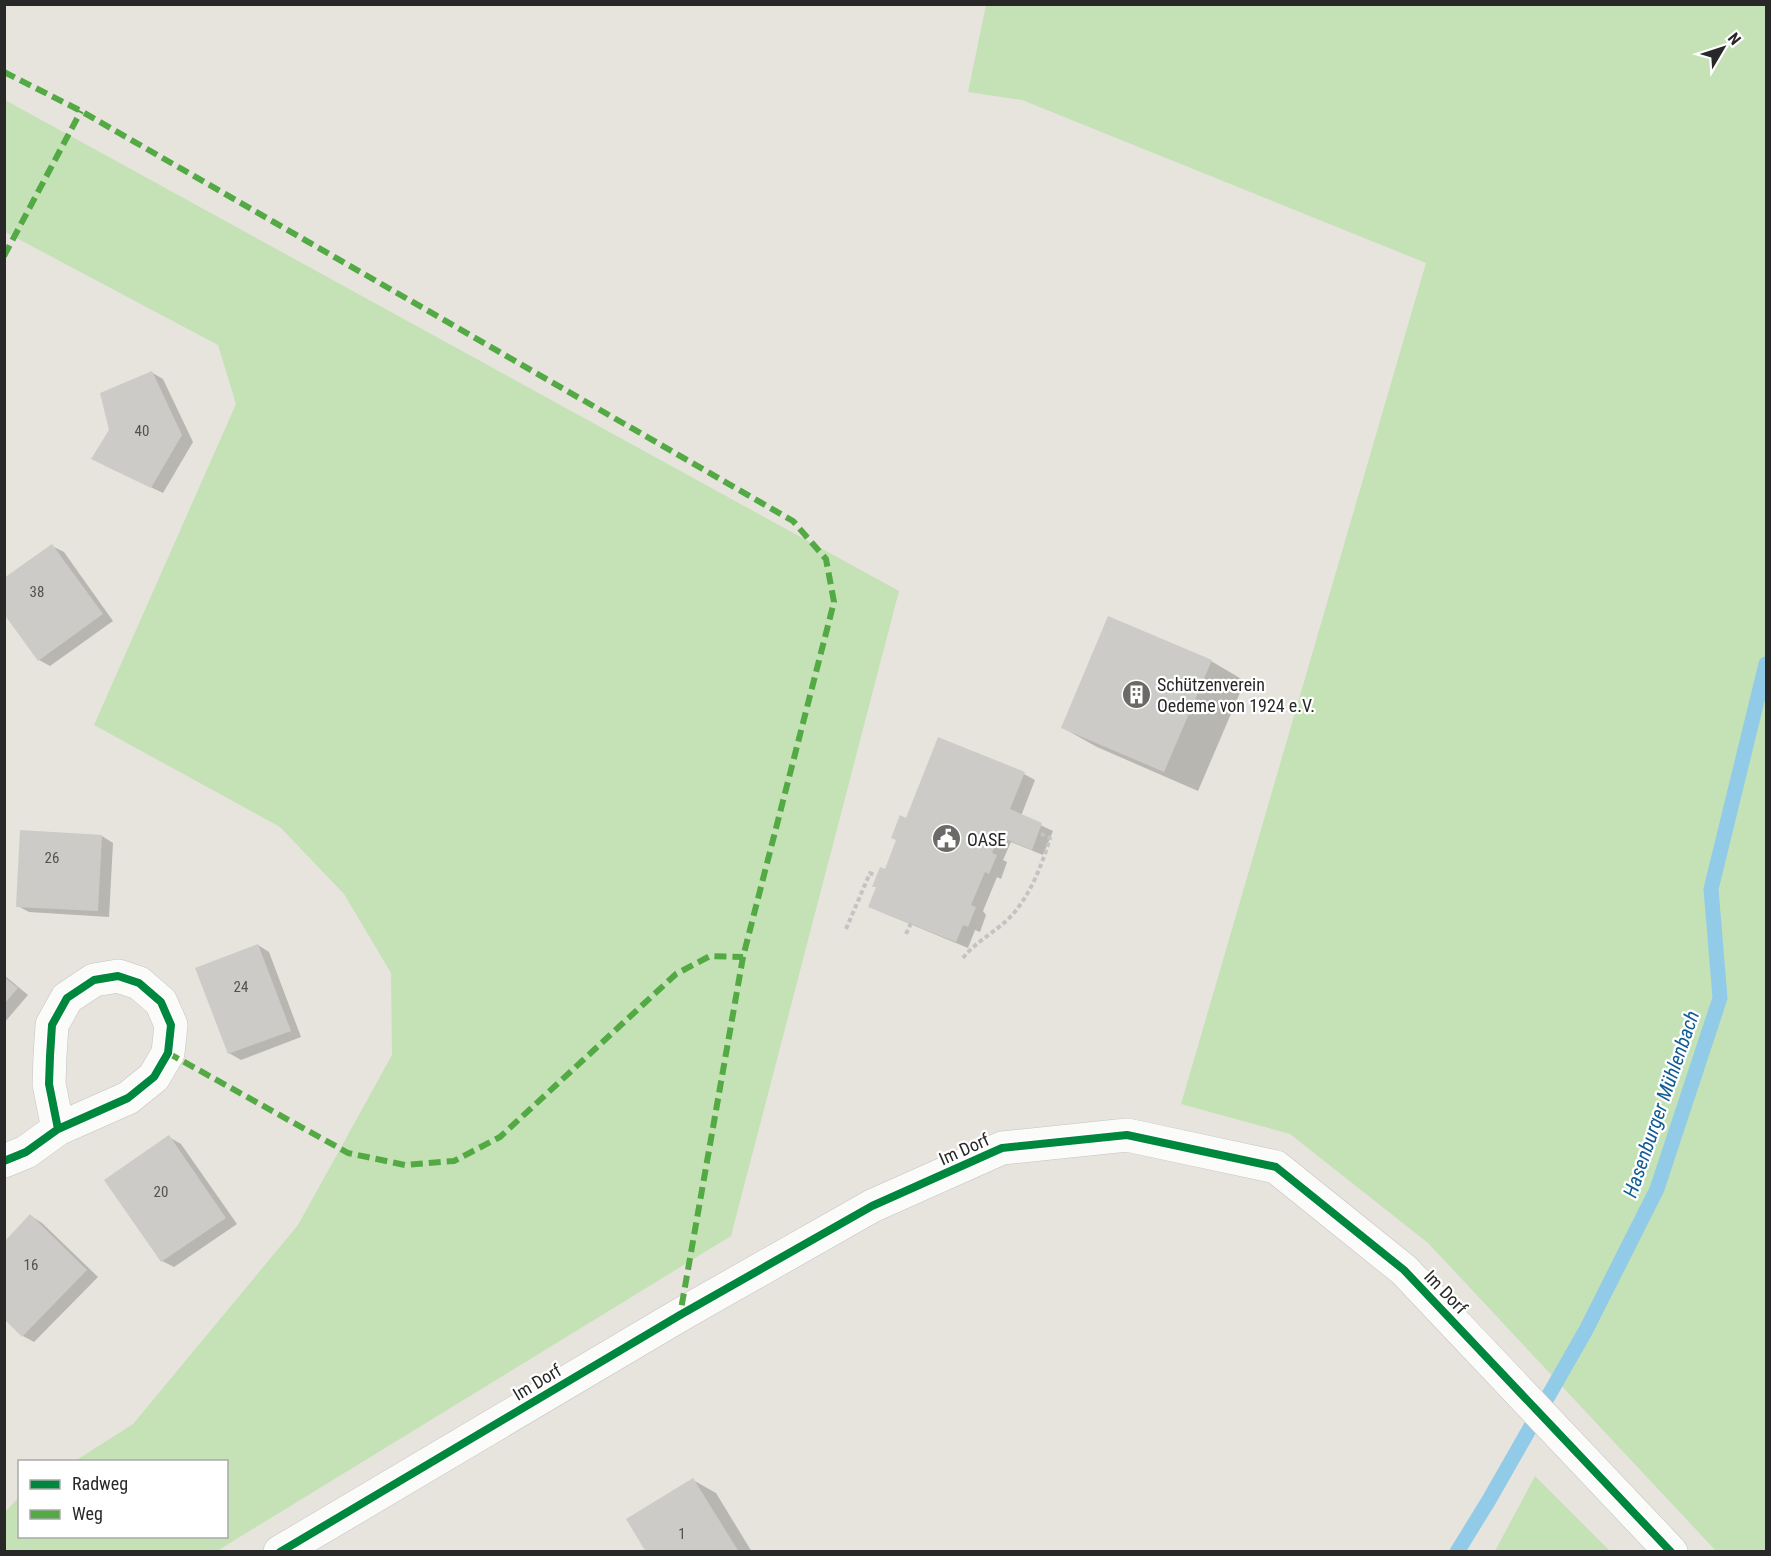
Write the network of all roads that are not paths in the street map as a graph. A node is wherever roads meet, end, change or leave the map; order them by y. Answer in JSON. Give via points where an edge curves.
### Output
{"nodes":[{"id":1,"x":58,"y":1129,"type":"junction"},
{"id":2,"x":4,"y":1161,"type":"edge"},
{"id":3,"x":283,"y":1551,"type":"edge"},
{"id":4,"x":1671,"y":1551,"type":"edge"}],
"edges":[{"from":1,"to":1,"type":"street","via":[[128,1098],[154,1077],[168,1053],[171,1025],[161,1002],[139,983],[118,976],[94,980],[67,998],[52,1025],[49,1084]]},
{"from":1,"to":2,"type":"street","via":[[26,1152]]},
{"from":3,"to":4,"type":"street","name":"Im Dorf","via":[[872,1206],[1002,1148],[1127,1135],[1276,1167],[1404,1270]]}]}
